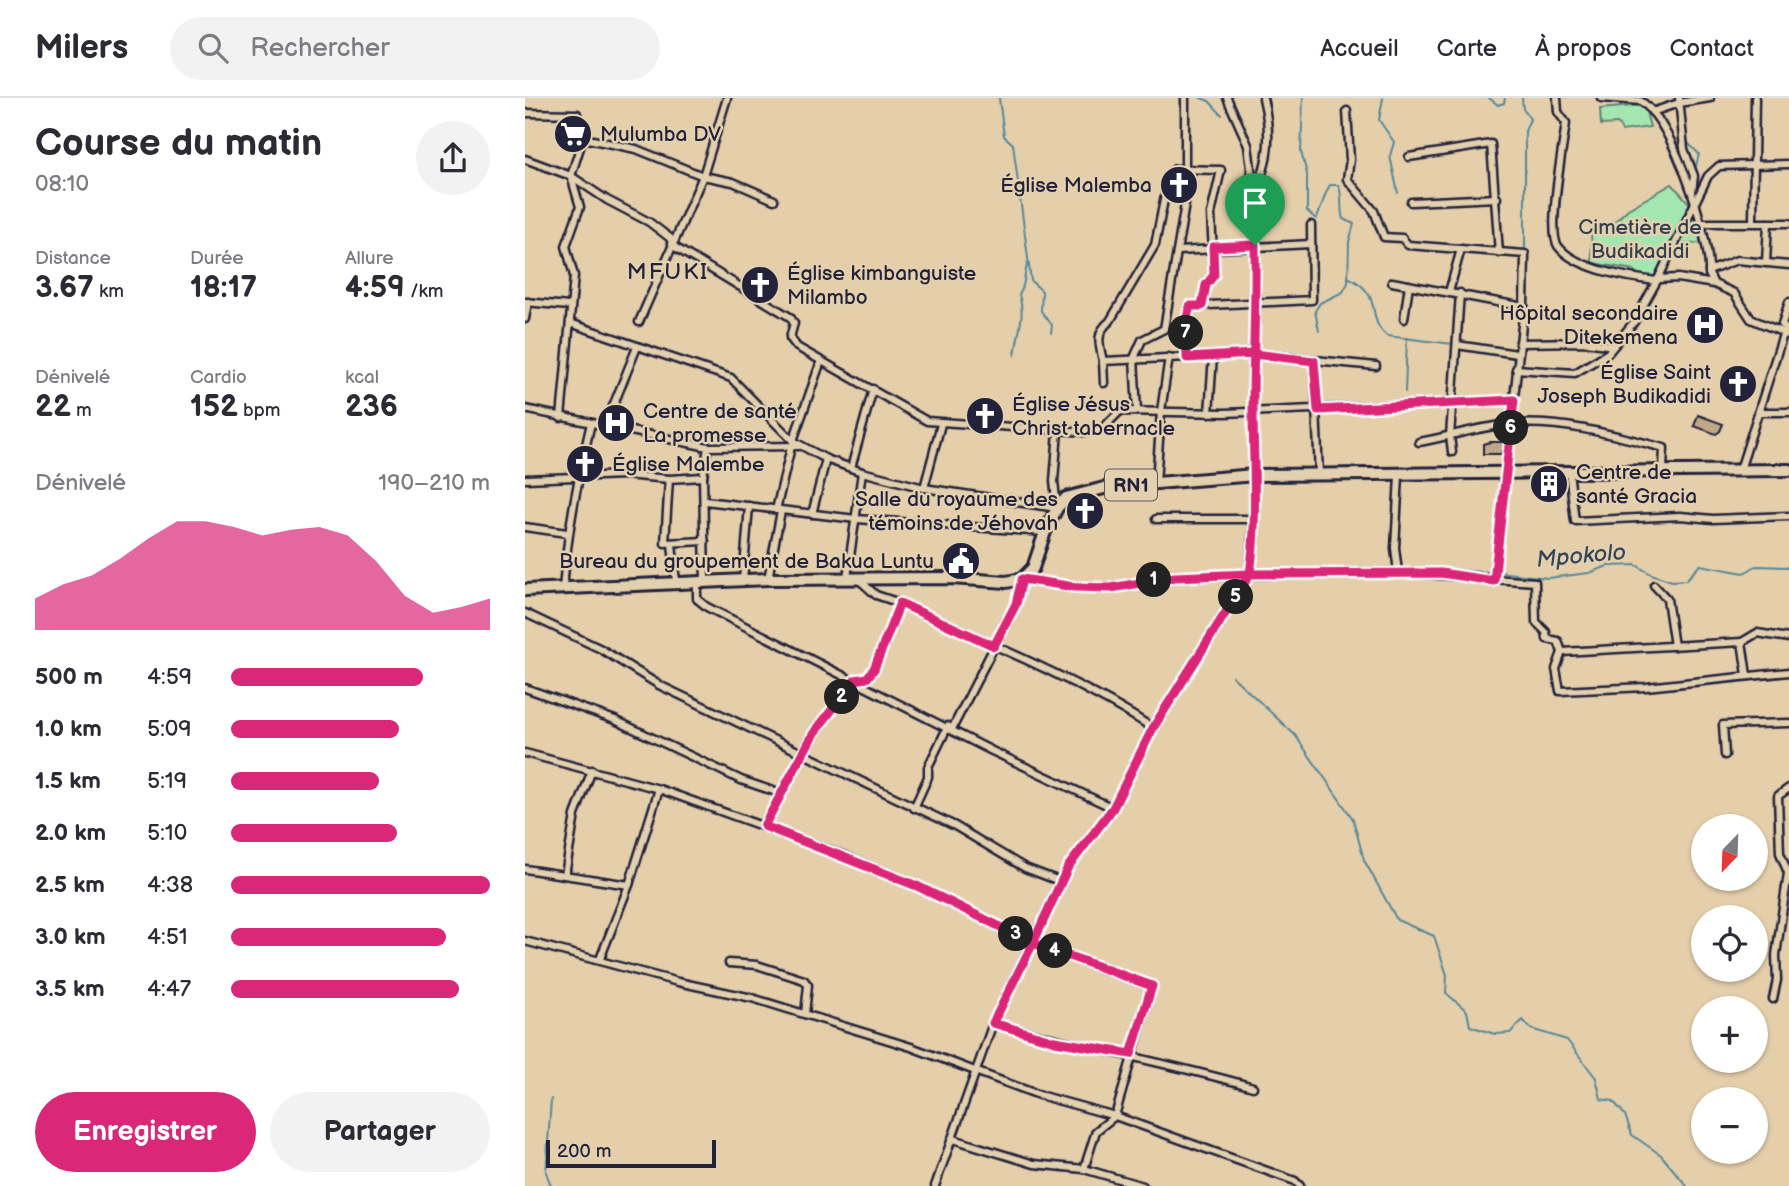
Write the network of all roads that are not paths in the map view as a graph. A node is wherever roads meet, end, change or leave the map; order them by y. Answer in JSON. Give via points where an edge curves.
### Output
{"nodes":[{"id":1,"x":727,"y":98,"type":"edge"},
{"id":2,"x":1185,"y":98,"type":"edge"},
{"id":3,"x":1227,"y":98,"type":"edge"},
{"id":4,"x":1263,"y":98,"type":"edge"},
{"id":5,"x":1557,"y":98,"type":"edge"},
{"id":6,"x":1601,"y":98,"type":"edge"},
{"id":7,"x":1710,"y":98,"type":"edge"},
{"id":8,"x":1755,"y":98,"type":"edge"},
{"id":9,"x":1679,"y":100,"type":"edge"},
{"id":10,"x":1347,"y":111,"type":"dead end"},
{"id":11,"x":1652,"y":112,"type":"junction"},
{"id":12,"x":525,"y":113,"type":"edge"},
{"id":13,"x":583,"y":138,"type":"junction"},
{"id":14,"x":1409,"y":157,"type":"dead end"},
{"id":15,"x":525,"y":159,"type":"edge"},
{"id":16,"x":1756,"y":164,"type":"junction"},
{"id":17,"x":1789,"y":164,"type":"edge"},
{"id":18,"x":1185,"y":167,"type":"junction"},
{"id":19,"x":571,"y":176,"type":"junction"},
{"id":20,"x":703,"y":176,"type":"junction"},
{"id":21,"x":1254,"y":192,"type":"junction"},
{"id":22,"x":1694,"y":196,"type":"junction"},
{"id":23,"x":1497,"y":198,"type":"junction"},
{"id":24,"x":773,"y":200,"type":"dead end"},
{"id":25,"x":1411,"y":202,"type":"dead end"},
{"id":26,"x":1753,"y":221,"type":"junction"},
{"id":27,"x":1699,"y":223,"type":"junction"},
{"id":28,"x":1768,"y":223,"type":"junction"},
{"id":29,"x":1789,"y":223,"type":"edge"},
{"id":30,"x":1311,"y":225,"type":"dead end"},
{"id":31,"x":1311,"y":244,"type":"junction"},
{"id":32,"x":1255,"y":245,"type":"junction"},
{"id":33,"x":673,"y":246,"type":"junction"},
{"id":34,"x":1213,"y":247,"type":"junction"},
{"id":35,"x":1461,"y":249,"type":"junction"},
{"id":36,"x":1178,"y":251,"type":"junction"},
{"id":37,"x":1499,"y":253,"type":"junction"},
{"id":38,"x":1766,"y":263,"type":"junction"},
{"id":39,"x":1789,"y":265,"type":"edge"},
{"id":40,"x":1709,"y":271,"type":"junction"},
{"id":41,"x":1658,"y":280,"type":"junction"},
{"id":42,"x":1392,"y":282,"type":"dead end"},
{"id":43,"x":1714,"y":284,"type":"junction"},
{"id":44,"x":1409,"y":285,"type":"junction"},
{"id":45,"x":1449,"y":292,"type":"junction"},
{"id":46,"x":1461,"y":293,"type":"junction"},
{"id":47,"x":527,"y":302,"type":"edge"},
{"id":48,"x":1789,"y":302,"type":"edge"},
{"id":49,"x":1257,"y":304,"type":"junction"},
{"id":50,"x":569,"y":306,"type":"junction"},
{"id":51,"x":1202,"y":306,"type":"junction"},
{"id":52,"x":1524,"y":307,"type":"junction"},
{"id":53,"x":525,"y":319,"type":"edge"},
{"id":54,"x":1404,"y":319,"type":"dead end"},
{"id":55,"x":639,"y":322,"type":"dead end"},
{"id":56,"x":569,"y":323,"type":"junction"},
{"id":57,"x":1786,"y":334,"type":"edge"},
{"id":58,"x":1520,"y":343,"type":"junction"},
{"id":59,"x":1458,"y":345,"type":"junction"},
{"id":60,"x":1613,"y":346,"type":"junction"},
{"id":61,"x":637,"y":347,"type":"junction"},
{"id":62,"x":1253,"y":354,"type":"junction"},
{"id":63,"x":1517,"y":354,"type":"junction"},
{"id":64,"x":1213,"y":356,"type":"junction"},
{"id":65,"x":1169,"y":357,"type":"junction"},
{"id":66,"x":1134,"y":358,"type":"junction"},
{"id":67,"x":1187,"y":358,"type":"junction"},
{"id":68,"x":821,"y":361,"type":"junction"},
{"id":69,"x":1103,"y":361,"type":"junction"},
{"id":70,"x":1314,"y":361,"type":"junction"},
{"id":71,"x":1376,"y":366,"type":"dead end"},
{"id":72,"x":1516,"y":369,"type":"junction"},
{"id":73,"x":1104,"y":383,"type":"dead end"},
{"id":74,"x":873,"y":389,"type":"junction"},
{"id":75,"x":1514,"y":400,"type":"junction"},
{"id":76,"x":1453,"y":402,"type":"junction"},
{"id":77,"x":525,"y":409,"type":"edge"},
{"id":78,"x":1253,"y":410,"type":"junction"},
{"id":79,"x":1318,"y":410,"type":"junction"},
{"id":80,"x":1137,"y":411,"type":"junction"},
{"id":81,"x":1161,"y":411,"type":"junction"},
{"id":82,"x":1759,"y":412,"type":"junction"},
{"id":83,"x":1789,"y":412,"type":"edge"},
{"id":84,"x":1209,"y":413,"type":"junction"},
{"id":85,"x":561,"y":418,"type":"junction"},
{"id":86,"x":591,"y":424,"type":"junction"},
{"id":87,"x":941,"y":424,"type":"junction"},
{"id":88,"x":1512,"y":424,"type":"junction"},
{"id":89,"x":605,"y":426,"type":"junction"},
{"id":90,"x":1058,"y":431,"type":"junction"},
{"id":91,"x":1450,"y":436,"type":"junction"},
{"id":92,"x":1419,"y":442,"type":"dead end"},
{"id":93,"x":792,"y":444,"type":"junction"},
{"id":94,"x":708,"y":447,"type":"junction"},
{"id":95,"x":1452,"y":452,"type":"dead end"},
{"id":96,"x":826,"y":459,"type":"junction"},
{"id":97,"x":851,"y":468,"type":"junction"},
{"id":98,"x":1663,"y":470,"type":"junction"},
{"id":99,"x":1740,"y":470,"type":"junction"},
{"id":100,"x":1789,"y":470,"type":"edge"},
{"id":101,"x":1569,"y":471,"type":"junction"},
{"id":102,"x":862,"y":472,"type":"junction"},
{"id":103,"x":1504,"y":472,"type":"junction"},
{"id":104,"x":1255,"y":475,"type":"junction"},
{"id":105,"x":1319,"y":475,"type":"junction"},
{"id":106,"x":1399,"y":476,"type":"junction"},
{"id":107,"x":577,"y":477,"type":"junction"},
{"id":108,"x":703,"y":477,"type":"junction"},
{"id":109,"x":525,"y":479,"type":"edge"},
{"id":110,"x":669,"y":480,"type":"junction"},
{"id":111,"x":1156,"y":484,"type":"junction"},
{"id":112,"x":924,"y":488,"type":"junction"},
{"id":113,"x":705,"y":501,"type":"junction"},
{"id":114,"x":749,"y":506,"type":"junction"},
{"id":115,"x":1057,"y":508,"type":"junction"},
{"id":116,"x":779,"y":510,"type":"junction"},
{"id":117,"x":812,"y":514,"type":"junction"},
{"id":118,"x":1789,"y":516,"type":"edge"},
{"id":119,"x":856,"y":519,"type":"junction"},
{"id":120,"x":1156,"y":519,"type":"dead end"},
{"id":121,"x":1253,"y":519,"type":"junction"},
{"id":122,"x":525,"y":527,"type":"edge"},
{"id":123,"x":1045,"y":532,"type":"junction"},
{"id":124,"x":567,"y":533,"type":"junction"},
{"id":125,"x":705,"y":541,"type":"junction"},
{"id":126,"x":671,"y":544,"type":"junction"},
{"id":127,"x":1398,"y":572,"type":"junction"},
{"id":128,"x":1250,"y":574,"type":"junction"},
{"id":129,"x":1495,"y":575,"type":"junction"},
{"id":130,"x":852,"y":578,"type":"junction"},
{"id":131,"x":768,"y":579,"type":"junction"},
{"id":132,"x":1022,"y":579,"type":"junction"},
{"id":133,"x":743,"y":580,"type":"junction"},
{"id":134,"x":701,"y":581,"type":"junction"},
{"id":135,"x":676,"y":582,"type":"junction"},
{"id":136,"x":1654,"y":585,"type":"dead end"},
{"id":137,"x":525,"y":590,"type":"edge"},
{"id":138,"x":563,"y":591,"type":"junction"},
{"id":139,"x":900,"y":603,"type":"junction"},
{"id":140,"x":525,"y":613,"type":"edge"},
{"id":141,"x":1789,"y":638,"type":"edge"},
{"id":142,"x":1742,"y":642,"type":"junction"},
{"id":143,"x":994,"y":646,"type":"junction"},
{"id":144,"x":1674,"y":646,"type":"junction"},
{"id":145,"x":1562,"y":652,"type":"junction"},
{"id":146,"x":1789,"y":672,"type":"edge"},
{"id":147,"x":1747,"y":674,"type":"junction"},
{"id":148,"x":855,"y":680,"type":"junction"},
{"id":149,"x":525,"y":688,"type":"edge"},
{"id":150,"x":1789,"y":723,"type":"edge"},
{"id":151,"x":950,"y":727,"type":"junction"},
{"id":152,"x":1153,"y":728,"type":"junction"},
{"id":153,"x":525,"y":753,"type":"edge"},
{"id":154,"x":803,"y":754,"type":"junction"},
{"id":155,"x":1725,"y":755,"type":"dead end"},
{"id":156,"x":592,"y":770,"type":"junction"},
{"id":157,"x":1789,"y":788,"type":"edge"},
{"id":158,"x":659,"y":789,"type":"junction"},
{"id":159,"x":782,"y":794,"type":"junction"},
{"id":160,"x":914,"y":808,"type":"junction"},
{"id":161,"x":1113,"y":808,"type":"junction"},
{"id":162,"x":764,"y":826,"type":"junction"},
{"id":163,"x":525,"y":869,"type":"edge"},
{"id":164,"x":565,"y":875,"type":"junction"},
{"id":165,"x":1062,"y":881,"type":"junction"},
{"id":166,"x":629,"y":885,"type":"junction"},
{"id":167,"x":525,"y":941,"type":"edge"},
{"id":168,"x":1033,"y":943,"type":"junction"},
{"id":169,"x":600,"y":959,"type":"junction"},
{"id":170,"x":729,"y":962,"type":"dead end"},
{"id":171,"x":1773,"y":999,"type":"dead end"},
{"id":172,"x":805,"y":1014,"type":"junction"},
{"id":173,"x":993,"y":1023,"type":"junction"},
{"id":174,"x":1131,"y":1054,"type":"junction"},
{"id":175,"x":976,"y":1071,"type":"junction"},
{"id":176,"x":1253,"y":1087,"type":"dead end"},
{"id":177,"x":1115,"y":1116,"type":"junction"},
{"id":178,"x":953,"y":1139,"type":"junction"},
{"id":179,"x":1084,"y":1169,"type":"junction"},
{"id":180,"x":935,"y":1186,"type":"edge"},
{"id":181,"x":1143,"y":1186,"type":"edge"},
{"id":182,"x":1300,"y":1186,"type":"edge"}],
"edges":[{"from":1,"to":20,"type":"street"},
{"from":2,"to":18,"type":"street"},
{"from":3,"to":21,"type":"street","via":[[1248,145]]},
{"from":4,"to":21,"type":"street","via":[[1270,124],[1267,170]]},
{"from":5,"to":41,"type":"street","via":[[1558,112],[1566,123],[1554,208],[1557,245],[1575,262],[1630,278]]},
{"from":6,"to":11,"type":"street","via":[[1640,101]]},
{"from":7,"to":9,"type":"street"},
{"from":8,"to":16,"type":"street"},
{"from":9,"to":11,"type":"street"},
{"from":9,"to":22,"type":"street"},
{"from":10,"to":35,"type":"street","via":[[1347,179],[1374,211],[1384,237],[1402,238],[1408,245]]},
{"from":11,"to":22,"type":"street","via":[[1665,128]]},
{"from":12,"to":13,"type":"street","via":[[577,114]]},
{"from":13,"to":19,"type":"street"},
{"from":13,"to":20,"type":"street","via":[[636,149]]},
{"from":14,"to":23,"type":"street","via":[[1491,144]]},
{"from":15,"to":19,"type":"street"},
{"from":16,"to":17,"type":"street"},
{"from":16,"to":22,"type":"street","via":[[1719,166]]},
{"from":16,"to":26,"type":"street"},
{"from":18,"to":34,"type":"street","via":[[1221,170],[1211,214]]},
{"from":18,"to":36,"type":"street"},
{"from":18,"to":69,"type":"street","via":[[1175,169],[1166,190],[1156,245],[1102,327],[1098,339]]},
{"from":19,"to":33,"type":"street","via":[[649,222]]},
{"from":19,"to":50,"type":"street","via":[[580,207],[566,246],[574,276]]},
{"from":20,"to":24,"type":"street","via":[[733,182]]},
{"from":20,"to":33,"type":"street"},
{"from":21,"to":32,"type":"street"},
{"from":22,"to":27,"type":"street"},
{"from":22,"to":41,"type":"street"},
{"from":23,"to":25,"type":"street"},
{"from":23,"to":37,"type":"street"},
{"from":26,"to":27,"type":"street"},
{"from":26,"to":28,"type":"street"},
{"from":27,"to":40,"type":"street"},
{"from":28,"to":29,"type":"street"},
{"from":28,"to":38,"type":"street"},
{"from":30,"to":31,"type":"street"},
{"from":31,"to":32,"type":"street"},
{"from":31,"to":49,"type":"street","via":[[1312,300]]},
{"from":32,"to":34,"type":"street"},
{"from":32,"to":49,"type":"street"},
{"from":33,"to":55,"type":"street"},
{"from":33,"to":68,"type":"street","via":[[790,317],[794,323],[791,341]]},
{"from":34,"to":36,"type":"street"},
{"from":34,"to":51,"type":"street","via":[[1214,275],[1206,285]]},
{"from":35,"to":37,"type":"street"},
{"from":35,"to":45,"type":"street"},
{"from":36,"to":66,"type":"street","via":[[1164,328],[1142,340]]},
{"from":37,"to":52,"type":"street","via":[[1525,254]]},
{"from":38,"to":39,"type":"street"},
{"from":38,"to":40,"type":"street","via":[[1737,260]]},
{"from":40,"to":43,"type":"street"},
{"from":41,"to":43,"type":"street"},
{"from":41,"to":60,"type":"street","via":[[1634,322]]},
{"from":42,"to":44,"type":"street"},
{"from":43,"to":57,"type":"street","via":[[1734,293],[1751,319]]},
{"from":44,"to":45,"type":"street"},
{"from":44,"to":54,"type":"street"},
{"from":45,"to":46,"type":"street"},
{"from":46,"to":52,"type":"street"},
{"from":46,"to":59,"type":"street"},
{"from":47,"to":50,"type":"street"},
{"from":47,"to":53,"type":"street"},
{"from":48,"to":57,"type":"street","via":[[1782,324]]},
{"from":49,"to":51,"type":"street"},
{"from":49,"to":62,"type":"street"},
{"from":50,"to":56,"type":"street"},
{"from":51,"to":67,"type":"street","via":[[1190,306]]},
{"from":52,"to":58,"type":"street"},
{"from":56,"to":61,"type":"street"},
{"from":56,"to":85,"type":"street"},
{"from":57,"to":82,"type":"street"},
{"from":58,"to":60,"type":"street"},
{"from":58,"to":63,"type":"street"},
{"from":59,"to":63,"type":"street"},
{"from":59,"to":76,"type":"street"},
{"from":60,"to":72,"type":"street","via":[[1575,373]]},
{"from":61,"to":89,"type":"street"},
{"from":61,"to":93,"type":"street","via":[[731,378]]},
{"from":62,"to":64,"type":"street"},
{"from":62,"to":70,"type":"street"},
{"from":62,"to":78,"type":"street"},
{"from":63,"to":72,"type":"street"},
{"from":64,"to":67,"type":"street"},
{"from":64,"to":84,"type":"street"},
{"from":65,"to":66,"type":"street"},
{"from":65,"to":67,"type":"street"},
{"from":65,"to":81,"type":"street"},
{"from":66,"to":69,"type":"street"},
{"from":66,"to":80,"type":"street"},
{"from":68,"to":74,"type":"street"},
{"from":68,"to":93,"type":"street"},
{"from":69,"to":73,"type":"street"},
{"from":70,"to":71,"type":"street"},
{"from":70,"to":79,"type":"street"},
{"from":72,"to":75,"type":"street"},
{"from":74,"to":87,"type":"street","via":[[917,416]]},
{"from":74,"to":97,"type":"street"},
{"from":75,"to":76,"type":"street"},
{"from":75,"to":88,"type":"street"},
{"from":76,"to":79,"type":"street"},
{"from":76,"to":91,"type":"street"},
{"from":77,"to":85,"type":"street"},
{"from":78,"to":79,"type":"street"},
{"from":78,"to":84,"type":"street"},
{"from":78,"to":104,"type":"street"},
{"from":79,"to":105,"type":"street"},
{"from":80,"to":81,"type":"street"},
{"from":80,"to":90,"type":"street","via":[[1120,411],[1092,432]]},
{"from":81,"to":84,"type":"street"},
{"from":81,"to":111,"type":"street"},
{"from":82,"to":83,"type":"street"},
{"from":82,"to":99,"type":"street"},
{"from":85,"to":86,"type":"street"},
{"from":86,"to":89,"type":"street"},
{"from":86,"to":107,"type":"street"},
{"from":87,"to":90,"type":"street"},
{"from":87,"to":112,"type":"street"},
{"from":88,"to":91,"type":"street"},
{"from":88,"to":98,"type":"street","via":[[1594,429],[1664,448]]},
{"from":88,"to":103,"type":"street"},
{"from":89,"to":94,"type":"street"},
{"from":90,"to":115,"type":"street"},
{"from":91,"to":92,"type":"street"},
{"from":91,"to":95,"type":"street"},
{"from":93,"to":94,"type":"street"},
{"from":93,"to":96,"type":"street"},
{"from":93,"to":116,"type":"street"},
{"from":94,"to":108,"type":"street"},
{"from":96,"to":97,"type":"street"},
{"from":96,"to":117,"type":"street"},
{"from":97,"to":102,"type":"street"},
{"from":98,"to":99,"type":"highway","number":"RN1"},
{"from":98,"to":101,"type":"highway","number":"RN1"},
{"from":99,"to":100,"type":"highway","number":"RN1"},
{"from":101,"to":103,"type":"highway","number":"RN1"},
{"from":101,"to":118,"type":"street","via":[[1575,521]]},
{"from":102,"to":112,"type":"street"},
{"from":102,"to":119,"type":"street"},
{"from":103,"to":106,"type":"highway","number":"RN1"},
{"from":103,"to":129,"type":"street"},
{"from":104,"to":105,"type":"highway","number":"RN1"},
{"from":104,"to":111,"type":"highway","number":"RN1"},
{"from":104,"to":121,"type":"street"},
{"from":105,"to":106,"type":"highway","number":"RN1"},
{"from":106,"to":127,"type":"street"},
{"from":107,"to":109,"type":"street"},
{"from":107,"to":110,"type":"street","via":[[640,475]]},
{"from":107,"to":124,"type":"street"},
{"from":108,"to":110,"type":"street"},
{"from":108,"to":113,"type":"street"},
{"from":110,"to":126,"type":"street","via":[[665,543]]},
{"from":111,"to":115,"type":"highway","number":"RN1","via":[[1082,492],[1066,498]]},
{"from":112,"to":115,"type":"street"},
{"from":113,"to":114,"type":"street"},
{"from":113,"to":125,"type":"street"},
{"from":114,"to":116,"type":"street"},
{"from":114,"to":133,"type":"street"},
{"from":115,"to":123,"type":"highway"},
{"from":116,"to":117,"type":"street"},
{"from":116,"to":131,"type":"street"},
{"from":117,"to":119,"type":"street"},
{"from":119,"to":123,"type":"street"},
{"from":119,"to":130,"type":"street"},
{"from":120,"to":121,"type":"street"},
{"from":121,"to":128,"type":"street"},
{"from":122,"to":124,"type":"street"},
{"from":123,"to":132,"type":"highway","via":[[1033,568]]},
{"from":124,"to":138,"type":"street"},
{"from":125,"to":126,"type":"street"},
{"from":125,"to":134,"type":"street"},
{"from":126,"to":135,"type":"street"},
{"from":127,"to":128,"type":"street"},
{"from":127,"to":129,"type":"street"},
{"from":128,"to":132,"type":"street","via":[[1175,577],[1111,588]]},
{"from":128,"to":152,"type":"street"},
{"from":129,"to":145,"type":"street","via":[[1535,582],[1536,622],[1547,639],[1558,642]]},
{"from":130,"to":131,"type":"highway"},
{"from":130,"to":132,"type":"highway"},
{"from":130,"to":139,"type":"street","via":[[876,595]]},
{"from":131,"to":133,"type":"highway"},
{"from":132,"to":143,"type":"street","via":[[1016,604]]},
{"from":133,"to":134,"type":"highway"},
{"from":134,"to":135,"type":"highway"},
{"from":134,"to":148,"type":"street","via":[[697,599],[707,607]]},
{"from":135,"to":138,"type":"highway"},
{"from":136,"to":144,"type":"street","via":[[1667,599]]},
{"from":137,"to":138,"type":"highway"},
{"from":139,"to":143,"type":"street"},
{"from":139,"to":148,"type":"street","via":[[874,669],[867,678]]},
{"from":140,"to":154,"type":"street","via":[[601,649],[659,685]]},
{"from":141,"to":142,"type":"street","via":[[1757,633]]},
{"from":142,"to":144,"type":"street"},
{"from":142,"to":147,"type":"street"},
{"from":143,"to":151,"type":"street"},
{"from":143,"to":152,"type":"street","via":[[1114,703]]},
{"from":144,"to":145,"type":"street"},
{"from":145,"to":147,"type":"street","via":[[1556,668],[1564,692],[1684,684]]},
{"from":146,"to":147,"type":"street"},
{"from":148,"to":151,"type":"street"},
{"from":148,"to":154,"type":"street"},
{"from":149,"to":159,"type":"street","via":[[615,720],[741,780]]},
{"from":150,"to":155,"type":"street","via":[[1723,725]]},
{"from":151,"to":160,"type":"street","via":[[928,767]]},
{"from":151,"to":161,"type":"street"},
{"from":152,"to":161,"type":"street"},
{"from":153,"to":156,"type":"street"},
{"from":154,"to":159,"type":"street"},
{"from":154,"to":160,"type":"street"},
{"from":156,"to":158,"type":"street"},
{"from":156,"to":164,"type":"street","via":[[575,815]]},
{"from":157,"to":171,"type":"street","via":[[1779,796],[1780,853],[1788,873]]},
{"from":158,"to":162,"type":"street"},
{"from":158,"to":166,"type":"street"},
{"from":159,"to":162,"type":"street"},
{"from":160,"to":165,"type":"street","via":[[955,826],[1025,868]]},
{"from":161,"to":165,"type":"street"},
{"from":162,"to":168,"type":"street","via":[[917,886]]},
{"from":163,"to":164,"type":"street"},
{"from":164,"to":166,"type":"street"},
{"from":165,"to":168,"type":"street"},
{"from":166,"to":169,"type":"street"},
{"from":167,"to":169,"type":"street"},
{"from":168,"to":173,"type":"street"},
{"from":168,"to":174,"type":"street","via":[[1152,986]]},
{"from":169,"to":172,"type":"street"},
{"from":170,"to":172,"type":"street","via":[[757,965],[804,980],[808,985]]},
{"from":172,"to":175,"type":"street"},
{"from":173,"to":174,"type":"street","via":[[1055,1041]]},
{"from":173,"to":175,"type":"street"},
{"from":174,"to":176,"type":"street"},
{"from":174,"to":177,"type":"street"},
{"from":175,"to":177,"type":"street"},
{"from":175,"to":178,"type":"street"},
{"from":177,"to":179,"type":"street","via":[[1096,1131]]},
{"from":177,"to":182,"type":"street"},
{"from":178,"to":179,"type":"street","via":[[1034,1164]]},
{"from":178,"to":180,"type":"street"},
{"from":179,"to":181,"type":"street"}]}
